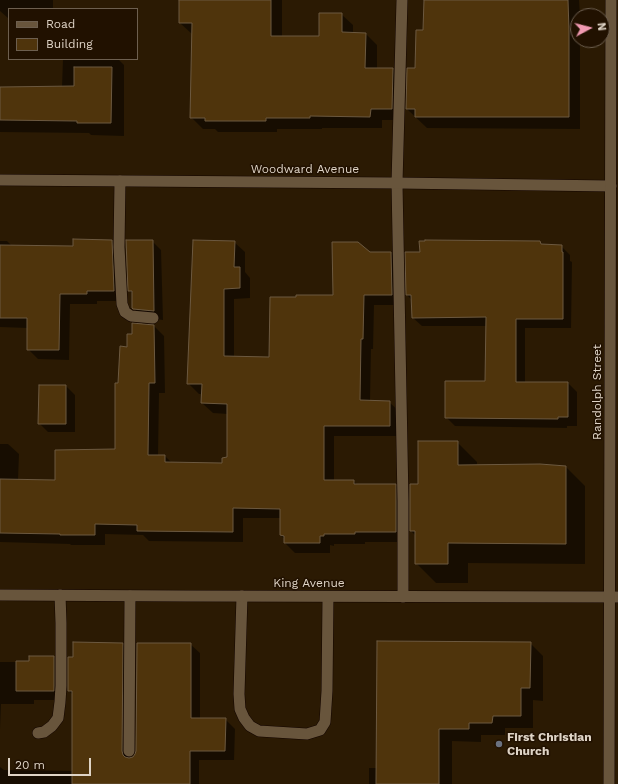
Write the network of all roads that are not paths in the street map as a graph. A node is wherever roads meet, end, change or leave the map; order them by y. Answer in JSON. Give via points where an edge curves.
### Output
{"nodes":[{"id":1,"x":402,"y":0,"type":"edge"},
{"id":2,"x":611,"y":0,"type":"edge"},
{"id":3,"x":0,"y":180,"type":"edge"},
{"id":4,"x":120,"y":181,"type":"junction"},
{"id":5,"x":397,"y":182,"type":"junction"},
{"id":6,"x":610,"y":186,"type":"junction"},
{"id":7,"x":153,"y":318,"type":"dead end"},
{"id":8,"x":0,"y":595,"type":"edge"},
{"id":9,"x":60,"y":595,"type":"junction"},
{"id":10,"x":130,"y":596,"type":"junction"},
{"id":11,"x":242,"y":596,"type":"junction"},
{"id":12,"x":328,"y":597,"type":"junction"},
{"id":13,"x":403,"y":597,"type":"junction"},
{"id":14,"x":614,"y":597,"type":"edge"},
{"id":15,"x":38,"y":733,"type":"dead end"},
{"id":16,"x":129,"y":751,"type":"dead end"},
{"id":17,"x":609,"y":784,"type":"edge"}],
"edges":[{"from":1,"to":5,"type":"street"},
{"from":2,"to":6,"type":"street","name":"Randolph Street"},
{"from":3,"to":4,"type":"street","name":"Woodward Avenue"},
{"from":4,"to":5,"type":"street","name":"Woodward Avenue"},
{"from":4,"to":7,"type":"street","via":[[122,304],[125,312],[131,316]]},
{"from":5,"to":6,"type":"street","name":"Woodward Avenue"},
{"from":5,"to":13,"type":"street"},
{"from":6,"to":14,"type":"street","name":"Randolph Street"},
{"from":8,"to":9,"type":"street","name":"King Avenue"},
{"from":9,"to":10,"type":"street","name":"King Avenue"},
{"from":9,"to":15,"type":"street","via":[[61,686],[58,718],[52,726]]},
{"from":10,"to":11,"type":"street","name":"King Avenue"},
{"from":10,"to":16,"type":"street"},
{"from":11,"to":12,"type":"street","name":"King Avenue"},
{"from":11,"to":12,"type":"street","via":[[239,694],[240,709],[244,718],[250,726],[259,731],[307,734],[320,730],[325,722]]},
{"from":12,"to":13,"type":"street","name":"King Avenue"},
{"from":13,"to":14,"type":"street","name":"King Avenue"},
{"from":14,"to":17,"type":"street","name":"Randolph Street"}]}
